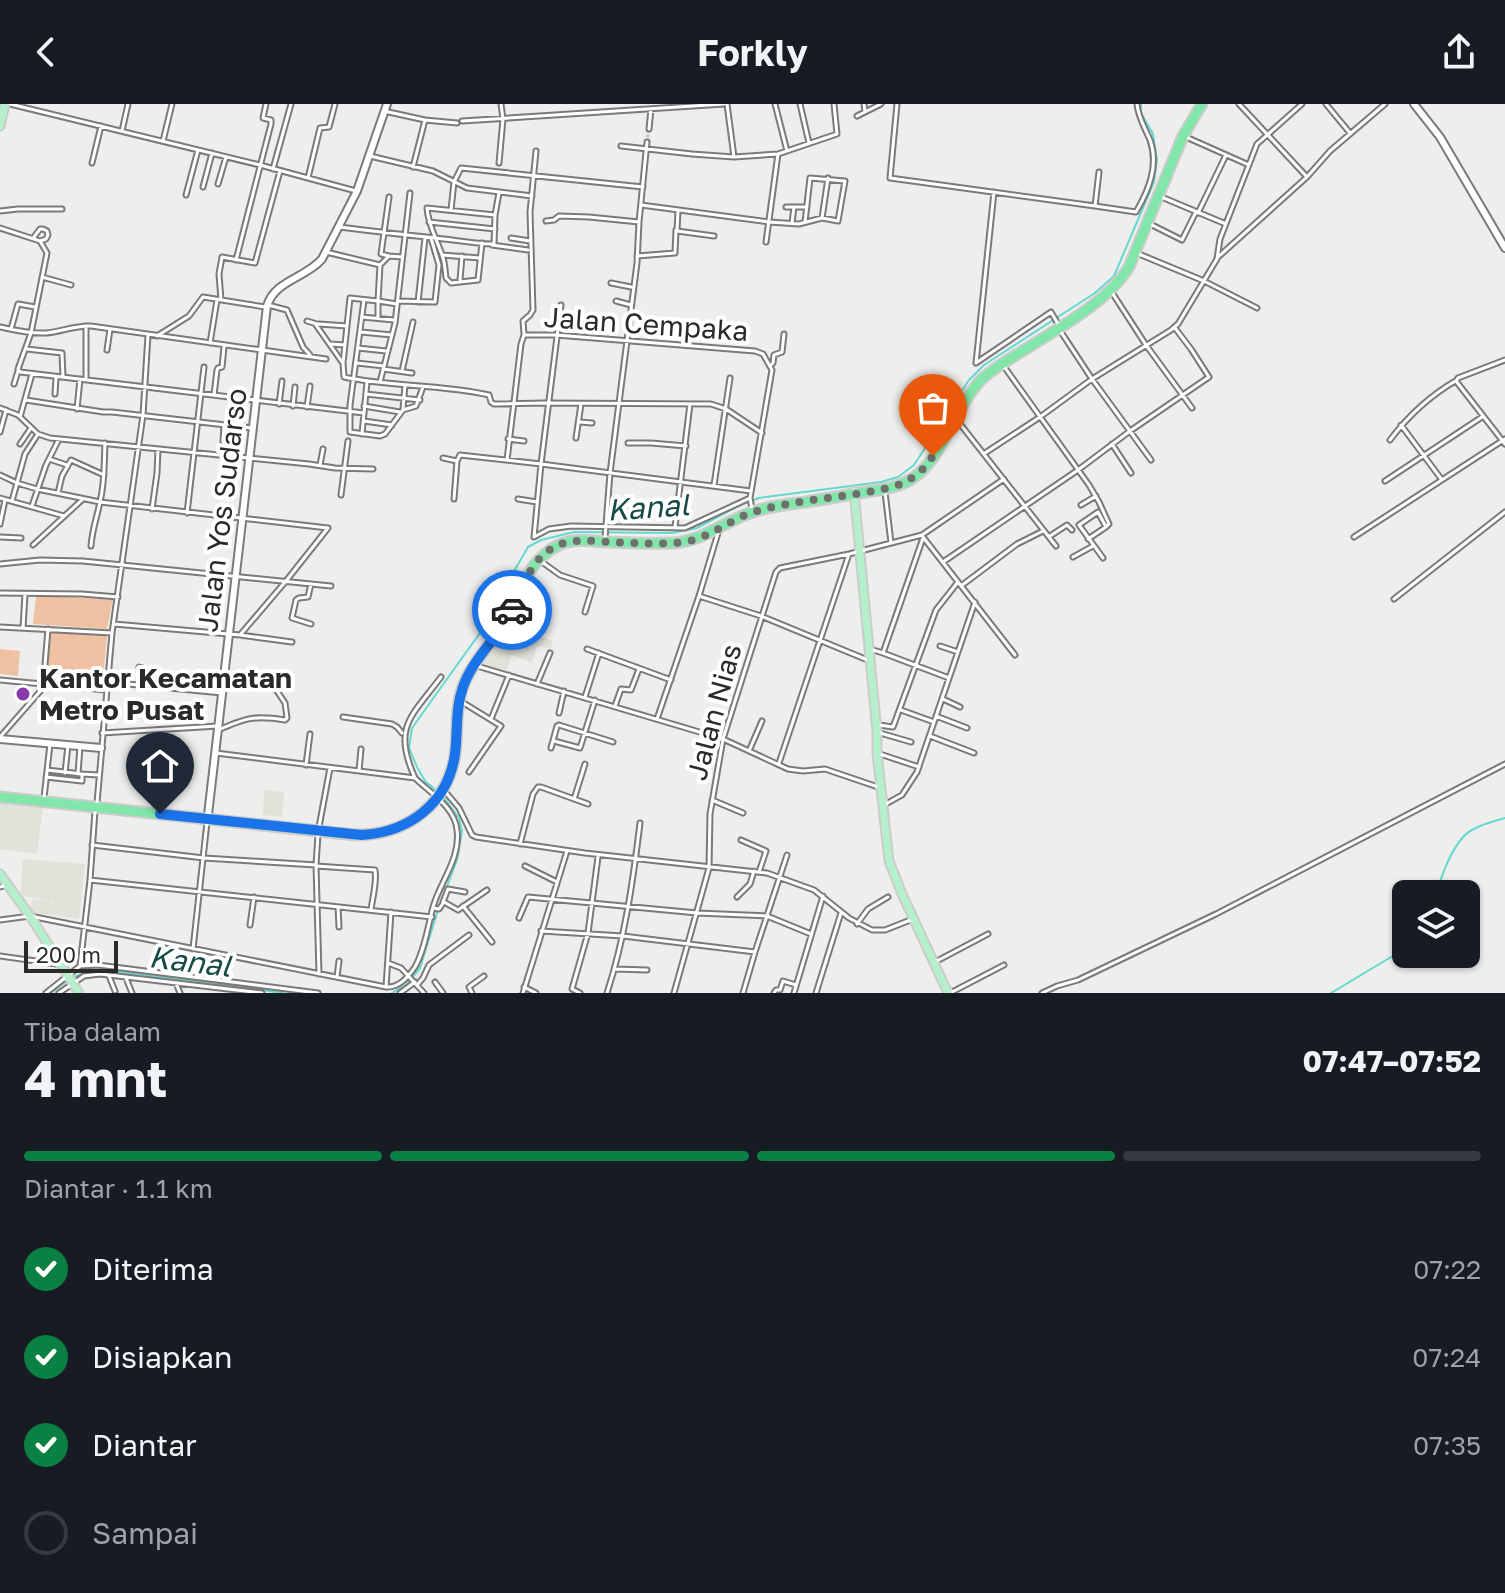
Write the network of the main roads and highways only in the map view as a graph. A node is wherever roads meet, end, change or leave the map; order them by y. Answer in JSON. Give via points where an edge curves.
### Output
{"nodes":[{"id":1,"x":8,"y":104,"type":"edge"},
{"id":2,"x":1200,"y":104,"type":"edge"},
{"id":3,"x":0,"y":126,"type":"edge"},
{"id":4,"x":1058,"y":326,"type":"junction"},
{"id":5,"x":952,"y":419,"type":"junction"},
{"id":6,"x":944,"y":434,"type":"junction"},
{"id":7,"x":854,"y":492,"type":"junction"},
{"id":8,"x":620,"y":540,"type":"junction"},
{"id":9,"x":460,"y":693,"type":"junction"},
{"id":10,"x":0,"y":795,"type":"edge"},
{"id":11,"x":96,"y":805,"type":"junction"},
{"id":12,"x":0,"y":874,"type":"edge"},
{"id":13,"x":4,"y":886,"type":"edge"},
{"id":14,"x":79,"y":993,"type":"edge"},
{"id":15,"x":949,"y":993,"type":"edge"}],
"edges":[{"from":1,"to":3,"type":"main road"},
{"from":2,"to":4,"type":"highway","via":[[1180,135],[1120,275]]},
{"from":2,"to":4,"type":"highway","via":[[1123,276],[1111,291]]},
{"from":4,"to":5,"type":"highway","via":[[981,380]]},
{"from":4,"to":5,"type":"highway","via":[[986,371]]},
{"from":5,"to":6,"type":"highway"},
{"from":6,"to":7,"type":"highway","via":[[912,475]]},
{"from":6,"to":7,"type":"highway","via":[[922,472],[905,483]]},
{"from":7,"to":8,"type":"highway","via":[[767,508],[686,542]]},
{"from":7,"to":8,"type":"highway","via":[[751,503],[706,532],[685,538]]},
{"from":7,"to":15,"type":"main road","via":[[887,850]]},
{"from":8,"to":9,"type":"highway","via":[[566,543],[539,560]]},
{"from":8,"to":9,"type":"highway","via":[[605,532],[564,539],[535,557],[508,611],[470,664]]},
{"from":9,"to":11,"type":"highway","via":[[451,772],[439,793],[415,815],[387,828],[318,829]]},
{"from":10,"to":11,"type":"highway"},
{"from":10,"to":11,"type":"highway"},
{"from":12,"to":13,"type":"main road"},
{"from":13,"to":14,"type":"main road","via":[[30,916]]}]}
